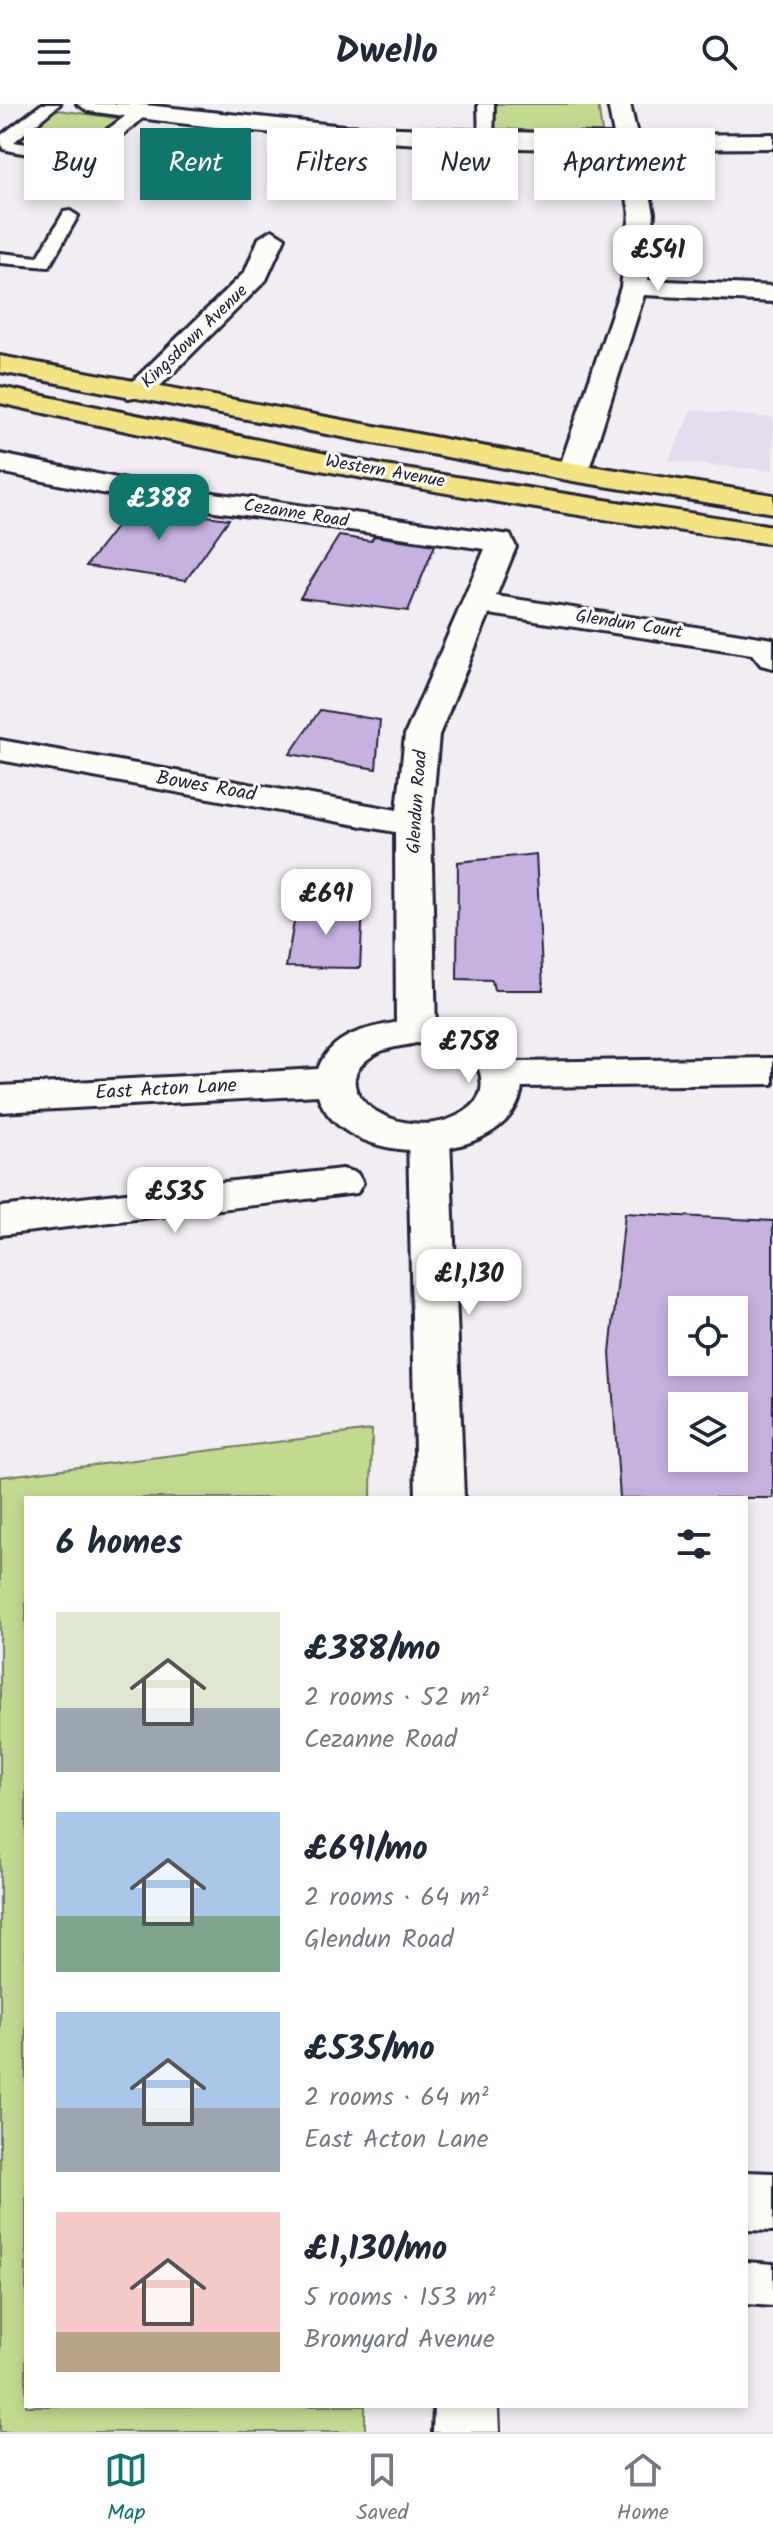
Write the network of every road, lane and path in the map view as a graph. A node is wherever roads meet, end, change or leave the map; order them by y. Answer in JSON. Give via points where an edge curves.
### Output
{"nodes":[{"id":1,"x":52,"y":104,"type":"edge"},
{"id":2,"x":94,"y":104,"type":"edge"},
{"id":3,"x":486,"y":104,"type":"edge"},
{"id":4,"x":619,"y":104,"type":"edge"},
{"id":5,"x":141,"y":111,"type":"junction"},
{"id":6,"x":487,"y":128,"type":"edge"},
{"id":7,"x":623,"y":128,"type":"edge"},
{"id":8,"x":412,"y":137,"type":"edge"},
{"id":9,"x":773,"y":141,"type":"edge"},
{"id":10,"x":715,"y":142,"type":"edge"},
{"id":11,"x":639,"y":200,"type":"edge"},
{"id":12,"x":70,"y":216,"type":"dead end"},
{"id":13,"x":272,"y":238,"type":"dead end"},
{"id":14,"x":0,"y":258,"type":"edge"},
{"id":15,"x":634,"y":287,"type":"junction"},
{"id":16,"x":773,"y":294,"type":"edge"},
{"id":17,"x":0,"y":364,"type":"edge"},
{"id":18,"x":138,"y":392,"type":"junction"},
{"id":19,"x":0,"y":395,"type":"edge"},
{"id":20,"x":0,"y":463,"type":"edge"},
{"id":21,"x":573,"y":472,"type":"junction"},
{"id":22,"x":773,"y":504,"type":"edge"},
{"id":23,"x":773,"y":535,"type":"edge"},
{"id":24,"x":499,"y":542,"type":"joint"},
{"id":25,"x":479,"y":603,"type":"junction"},
{"id":26,"x":773,"y":658,"type":"edge"},
{"id":27,"x":0,"y":750,"type":"edge"},
{"id":28,"x":413,"y":824,"type":"junction"},
{"id":29,"x":416,"y":1031,"type":"junction"},
{"id":30,"x":773,"y":1071,"type":"edge"},
{"id":31,"x":501,"y":1075,"type":"junction"},
{"id":32,"x":332,"y":1081,"type":"junction"},
{"id":33,"x":0,"y":1099,"type":"edge"},
{"id":34,"x":429,"y":1138,"type":"junction"},
{"id":35,"x":342,"y":1183,"type":"dead end"},
{"id":36,"x":0,"y":1221,"type":"edge"},
{"id":37,"x":440,"y":1496,"type":"edge"},
{"id":38,"x":748,"y":2201,"type":"edge"},
{"id":39,"x":773,"y":2202,"type":"edge"},
{"id":40,"x":748,"y":2283,"type":"edge"},
{"id":41,"x":773,"y":2285,"type":"edge"},
{"id":42,"x":466,"y":2408,"type":"edge"},
{"id":43,"x":466,"y":2432,"type":"edge"}],
"edges":[{"from":1,"to":5,"type":"lane","via":[[4,141],[66,154],[83,152]]},
{"from":2,"to":5,"type":"street"},
{"from":3,"to":6,"type":"lane"},
{"from":4,"to":7,"type":"street"},
{"from":5,"to":8,"type":"street"},
{"from":9,"to":10,"type":"street"},
{"from":11,"to":15,"type":"street"},
{"from":12,"to":14,"type":"lane","via":[[43,263]]},
{"from":13,"to":18,"type":"street","name":"Kingsdown Avenue","via":[[257,275]]},
{"from":15,"to":16,"type":"street"},
{"from":15,"to":21,"type":"street"},
{"from":17,"to":18,"type":"highway","name":"Western Avenue"},
{"from":18,"to":21,"type":"highway","name":"Western Avenue"},
{"from":19,"to":23,"type":"highway","name":"Western Avenue","via":[[134,426]]},
{"from":20,"to":24,"type":"street","name":"Cezanne Road","via":[[136,491]]},
{"from":21,"to":22,"type":"highway","name":"Western Avenue"},
{"from":24,"to":25,"type":"street","name":"Glendun Road"},
{"from":25,"to":26,"type":"street","name":"Glendun Court","via":[[763,646]]},
{"from":25,"to":28,"type":"street","name":"Glendun Road","via":[[422,735]]},
{"from":27,"to":28,"type":"street","name":"Bowes Road"},
{"from":28,"to":29,"type":"street","name":"Glendun Road"},
{"from":29,"to":31,"type":"street","via":[[462,1038],[493,1060]]},
{"from":29,"to":32,"type":"street","via":[[391,1033],[349,1051]]},
{"from":30,"to":31,"type":"street"},
{"from":31,"to":34,"type":"street","via":[[502,1092],[494,1109],[478,1123]]},
{"from":32,"to":33,"type":"street","name":"East Acton Lane"},
{"from":32,"to":34,"type":"street","via":[[335,1100],[371,1129]]},
{"from":34,"to":37,"type":"street"},
{"from":35,"to":36,"type":"street"},
{"from":38,"to":39,"type":"street"},
{"from":40,"to":41,"type":"lane"},
{"from":42,"to":43,"type":"street"}]}
